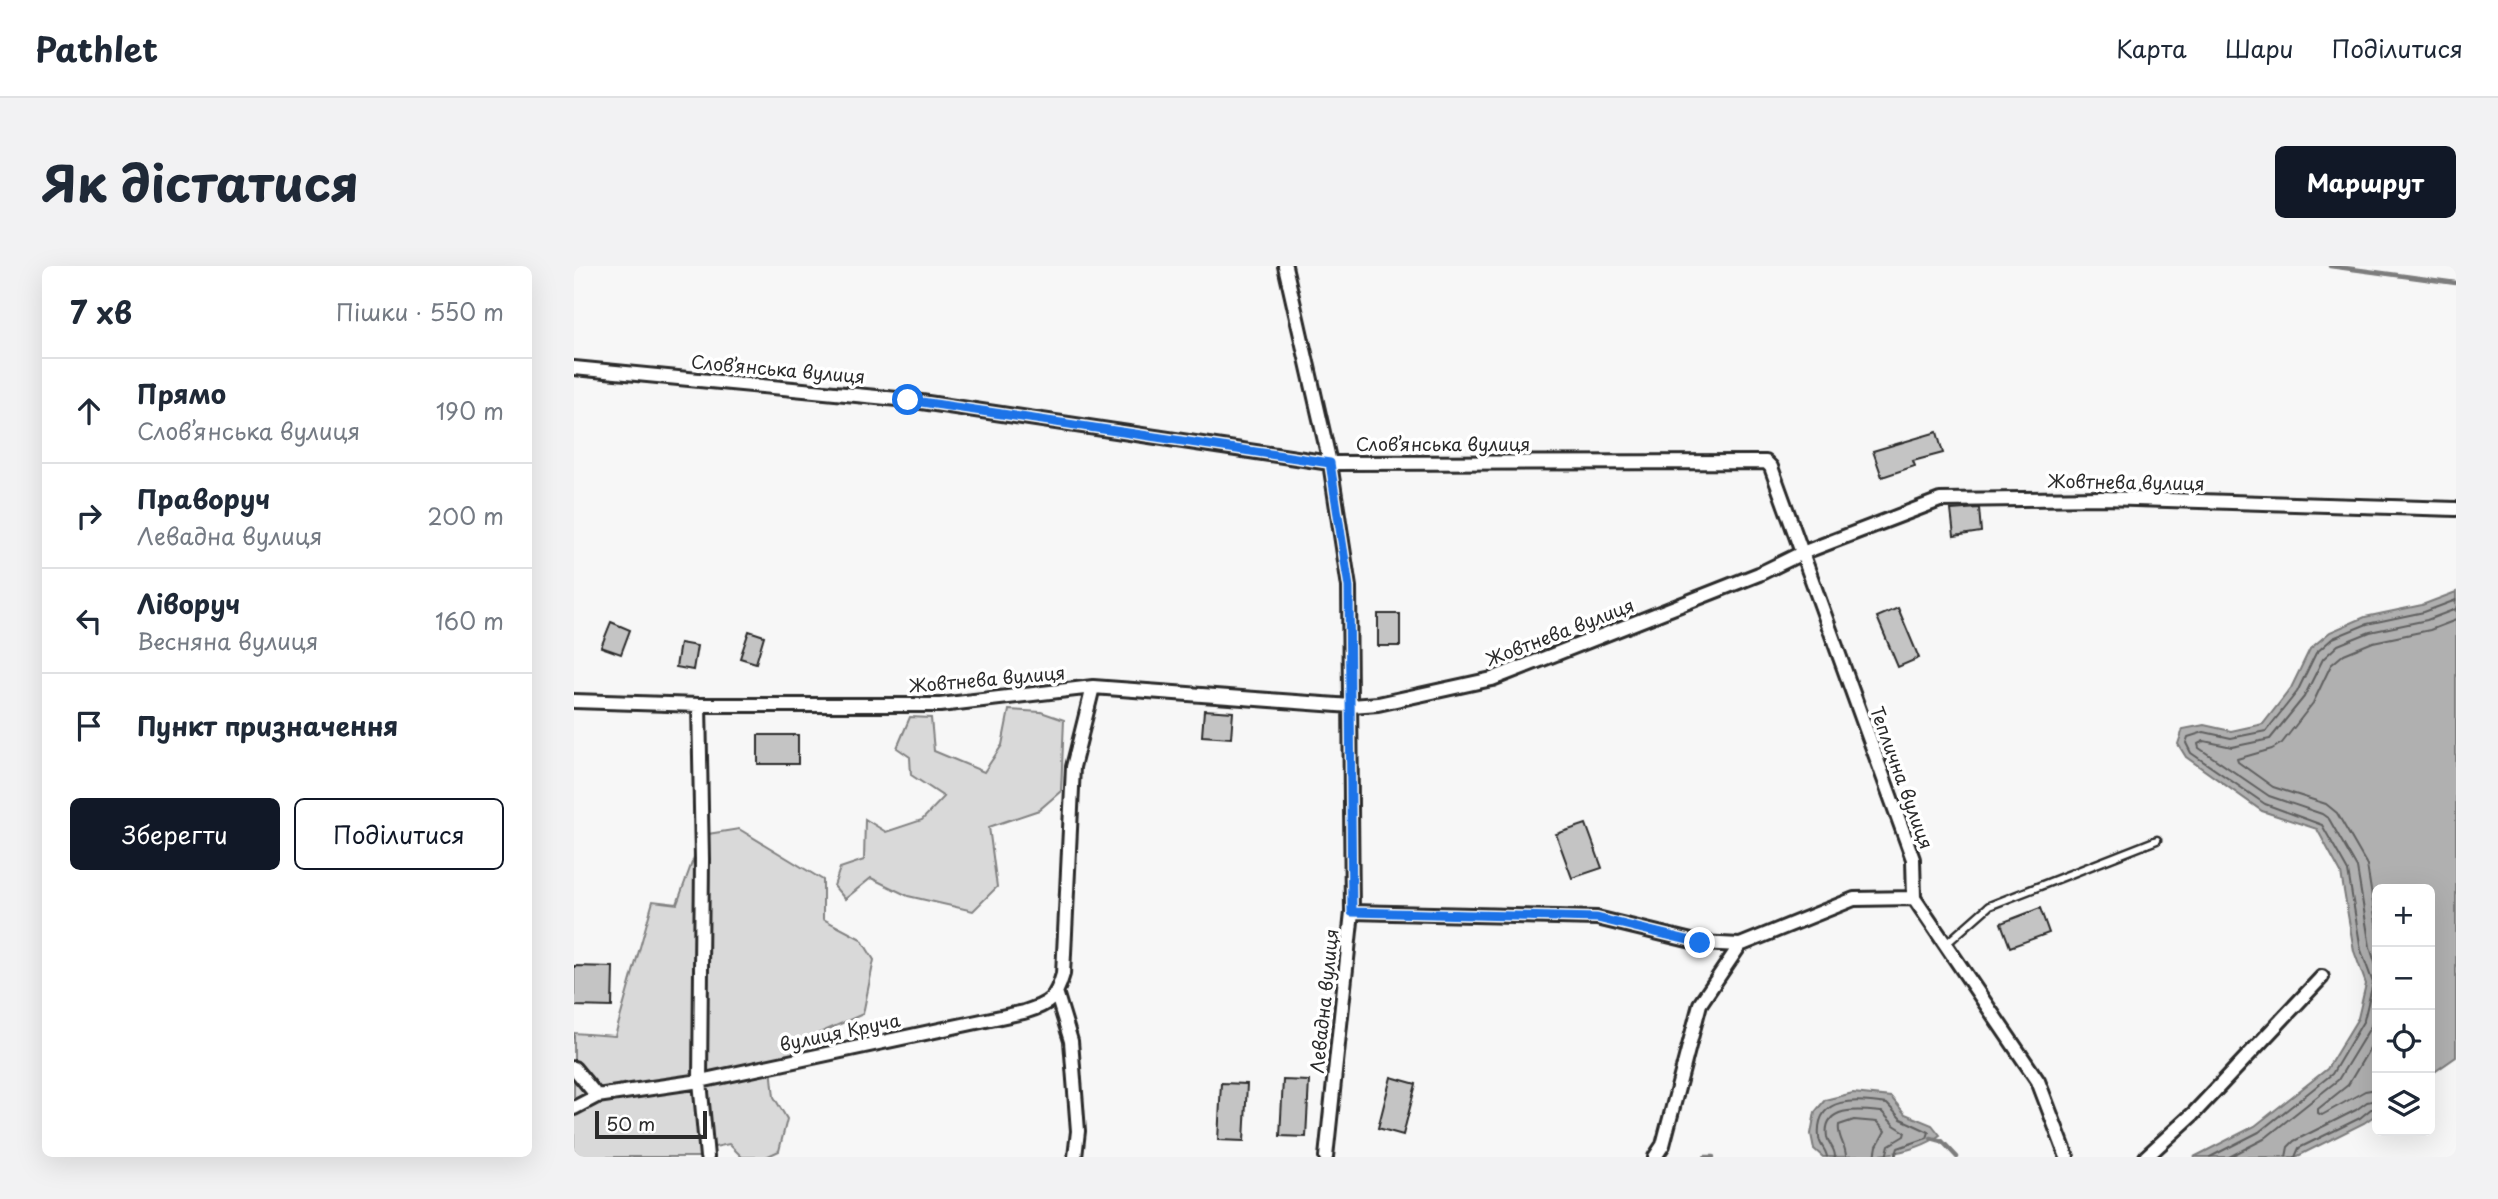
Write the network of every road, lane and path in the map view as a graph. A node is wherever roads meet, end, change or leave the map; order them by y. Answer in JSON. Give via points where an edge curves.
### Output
{"nodes":[{"id":1,"x":1285,"y":266,"type":"edge"},
{"id":2,"x":574,"y":368,"type":"edge"},
{"id":3,"x":1330,"y":463,"type":"junction"},
{"id":4,"x":1770,"y":467,"type":"joint"},
{"id":5,"x":2456,"y":509,"type":"edge"},
{"id":6,"x":1802,"y":553,"type":"junction"},
{"id":7,"x":1093,"y":687,"type":"junction"},
{"id":8,"x":574,"y":701,"type":"edge"},
{"id":9,"x":699,"y":705,"type":"junction"},
{"id":10,"x":1352,"y":706,"type":"junction"},
{"id":11,"x":2158,"y":840,"type":"dead end"},
{"id":12,"x":1914,"y":898,"type":"junction"},
{"id":13,"x":1352,"y":912,"type":"junction"},
{"id":14,"x":1946,"y":944,"type":"junction"},
{"id":15,"x":1740,"y":945,"type":"junction"},
{"id":16,"x":2322,"y":977,"type":"dead end"},
{"id":17,"x":1057,"y":995,"type":"junction"},
{"id":18,"x":574,"y":1068,"type":"edge"},
{"id":19,"x":701,"y":1081,"type":"junction"},
{"id":20,"x":597,"y":1096,"type":"junction"},
{"id":21,"x":574,"y":1108,"type":"edge"},
{"id":22,"x":707,"y":1157,"type":"edge"},
{"id":23,"x":1075,"y":1157,"type":"edge"},
{"id":24,"x":1326,"y":1157,"type":"edge"},
{"id":25,"x":1656,"y":1157,"type":"edge"},
{"id":26,"x":2067,"y":1157,"type":"edge"},
{"id":27,"x":2146,"y":1157,"type":"edge"}],
"edges":[{"from":1,"to":3,"type":"street","name":"Левадна вулиця"},
{"from":2,"to":3,"type":"street","name":"Словʼянська вулиця","via":[[908,400]]},
{"from":3,"to":4,"type":"street","name":"Словʼянська вулиця","via":[[1758,461]]},
{"from":3,"to":10,"type":"street","name":"Левадна вулиця","via":[[1349,587]]},
{"from":4,"to":6,"type":"street","name":"Теплична вулиця"},
{"from":5,"to":6,"type":"street","name":"Жовтнева вулиця","via":[[2103,498],[1940,500]]},
{"from":6,"to":10,"type":"street","name":"Жовтнева вулиця","via":[[1492,680]]},
{"from":6,"to":12,"type":"street","name":"Теплична вулиця","via":[[1913,859]]},
{"from":7,"to":9,"type":"street","name":"Жовтнева вулиця","via":[[940,705]]},
{"from":7,"to":10,"type":"street","name":"Жовтнева вулиця"},
{"from":7,"to":17,"type":"street","via":[[1073,767],[1063,974]]},
{"from":8,"to":9,"type":"street","name":"Жовтнева вулиця"},
{"from":9,"to":19,"type":"street"},
{"from":10,"to":13,"type":"street","name":"Левадна вулиця"},
{"from":11,"to":14,"type":"lane","via":[[1989,906]]},
{"from":12,"to":14,"type":"street"},
{"from":12,"to":15,"type":"street","via":[[1854,899]]},
{"from":13,"to":15,"type":"street","via":[[1597,918],[1700,943]]},
{"from":13,"to":24,"type":"street","name":"Левадна вулиця"},
{"from":14,"to":26,"type":"street","via":[[2038,1081]]},
{"from":15,"to":25,"type":"street","via":[[1700,1004]]},
{"from":16,"to":27,"type":"street","via":[[2193,1114]]},
{"from":17,"to":19,"type":"street","name":"вулиця Круча","via":[[1024,1013]]},
{"from":17,"to":23,"type":"street","via":[[1071,1041],[1078,1131]]},
{"from":18,"to":20,"type":"street"},
{"from":19,"to":20,"type":"street","name":"вулиця Круча"},
{"from":19,"to":22,"type":"street"},
{"from":20,"to":21,"type":"street","name":"вулиця Круча"}]}
